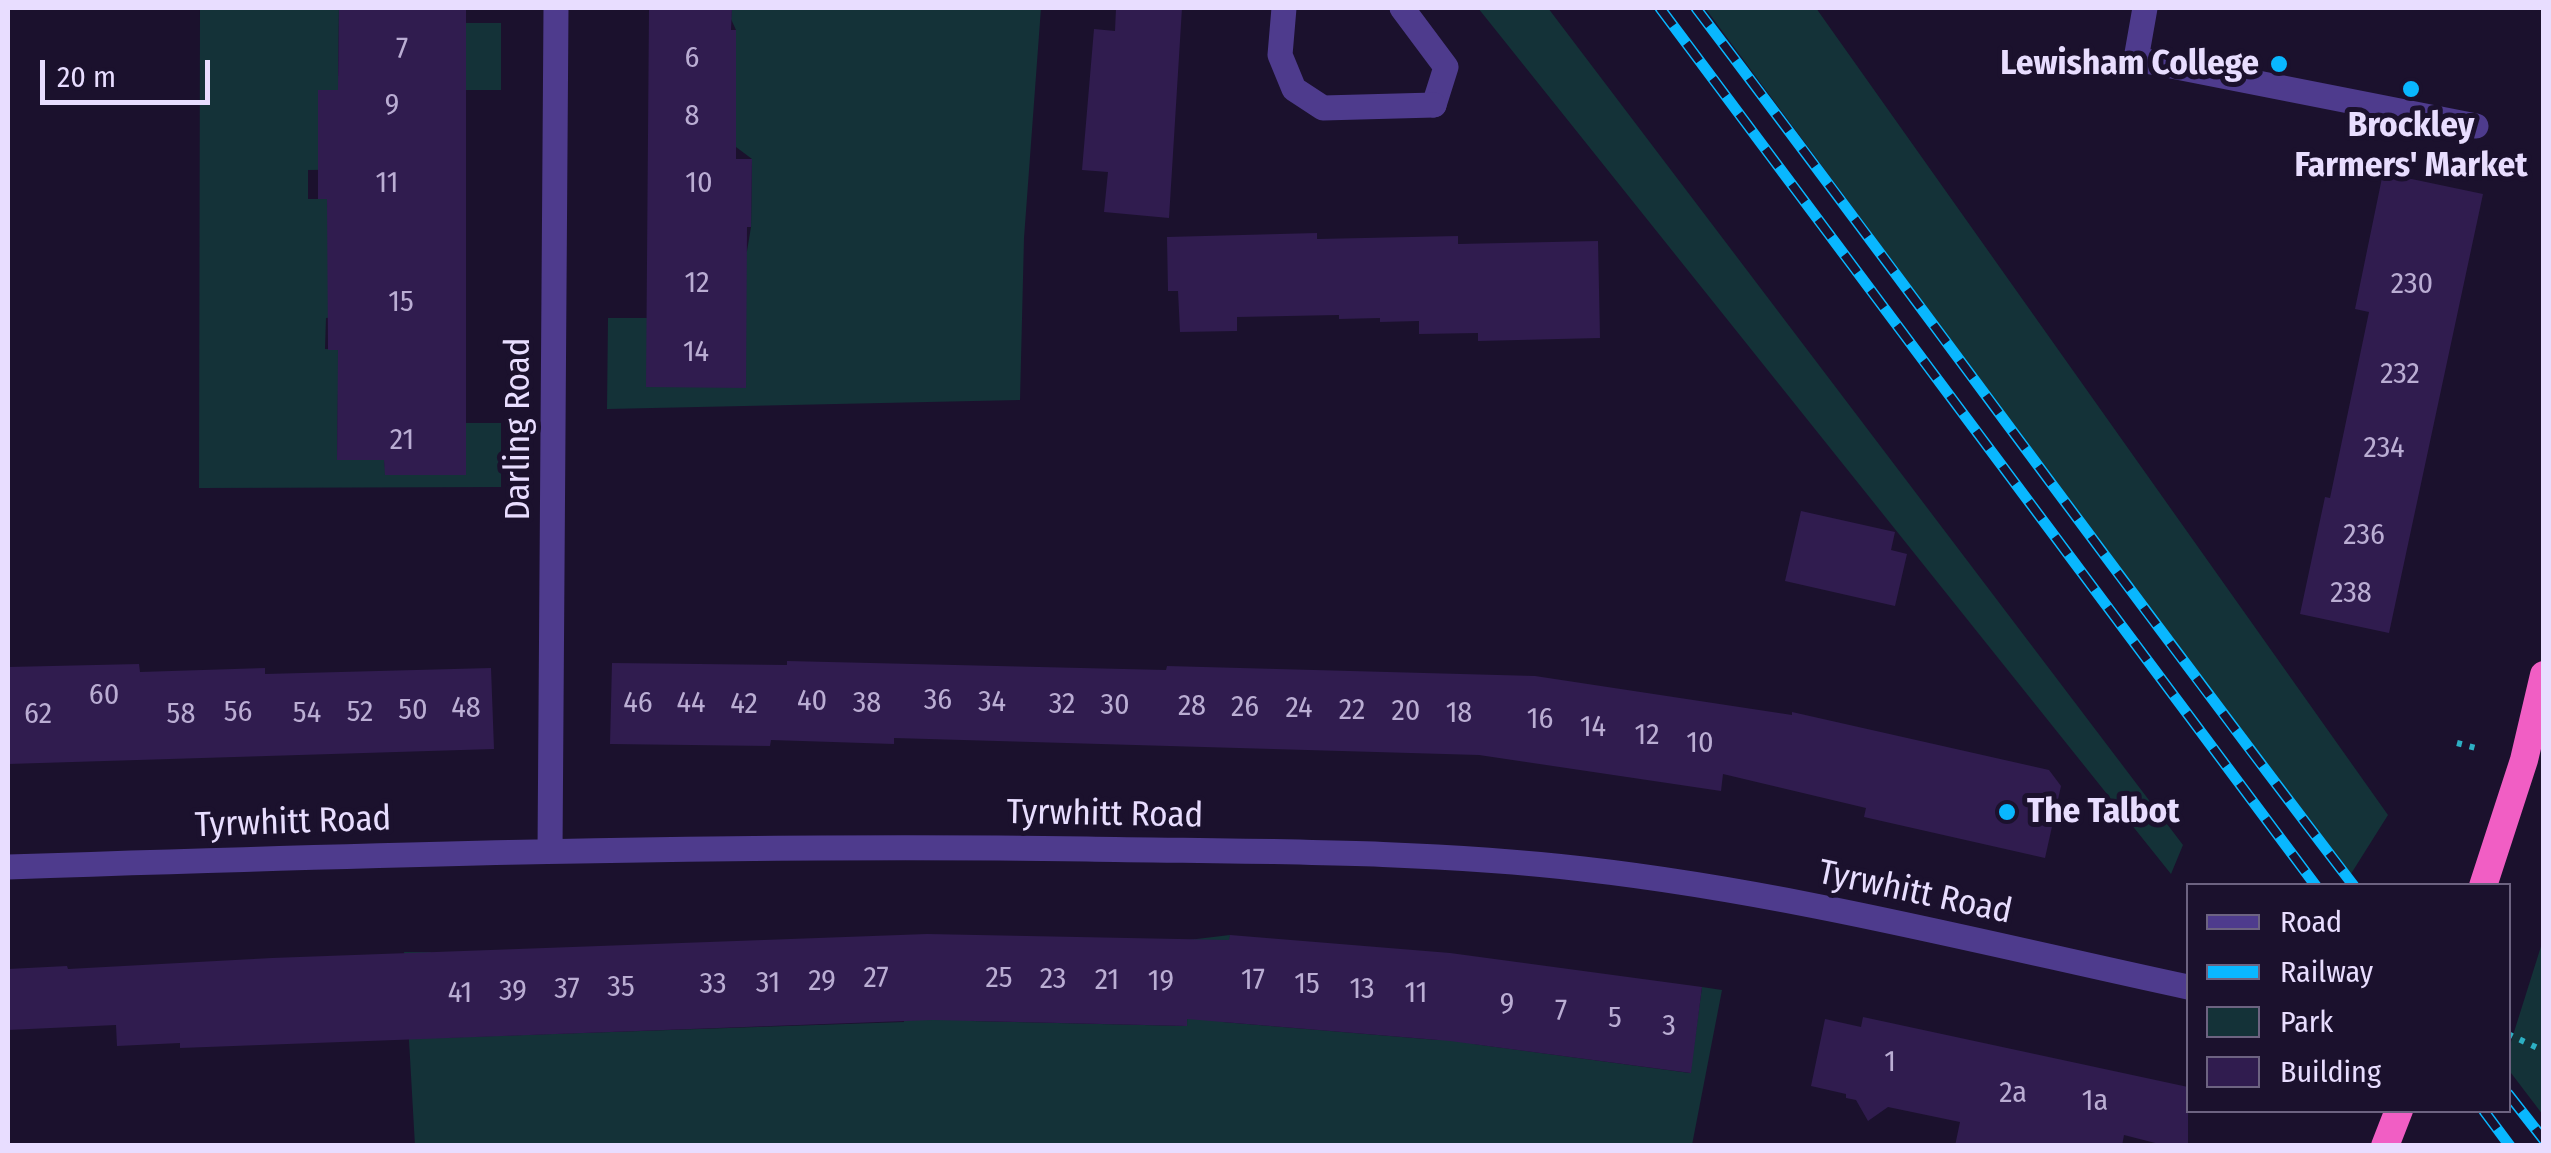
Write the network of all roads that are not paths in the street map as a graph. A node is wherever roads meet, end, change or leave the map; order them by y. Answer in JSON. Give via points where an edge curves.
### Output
{"nodes":[{"id":1,"x":556,"y":8,"type":"edge"},
{"id":2,"x":1284,"y":8,"type":"edge"},
{"id":3,"x":1402,"y":8,"type":"edge"},
{"id":4,"x":2145,"y":8,"type":"edge"},
{"id":5,"x":2476,"y":126,"type":"dead end"},
{"id":6,"x":2544,"y":674,"type":"edge"},
{"id":7,"x":550,"y":851,"type":"junction"},
{"id":8,"x":8,"y":867,"type":"edge"},
{"id":9,"x":2483,"y":883,"type":"edge"},
{"id":10,"x":2186,"y":987,"type":"edge"},
{"id":11,"x":2398,"y":1113,"type":"edge"},
{"id":12,"x":2385,"y":1146,"type":"edge"}],
"edges":[{"from":1,"to":7,"type":"street","name":"Darling Road"},
{"from":2,"to":3,"type":"street","via":[[1280,55],[1294,89],[1324,108],[1434,104],[1446,68]]},
{"from":4,"to":5,"type":"street","via":[[2136,59]]},
{"from":6,"to":9,"type":"highway"},
{"from":7,"to":8,"type":"street","name":"Tyrwhitt Road"},
{"from":7,"to":10,"type":"street","name":"Tyrwhitt Road","via":[[855,846],[1435,855],[1780,900]]},
{"from":11,"to":12,"type":"highway"}]}
